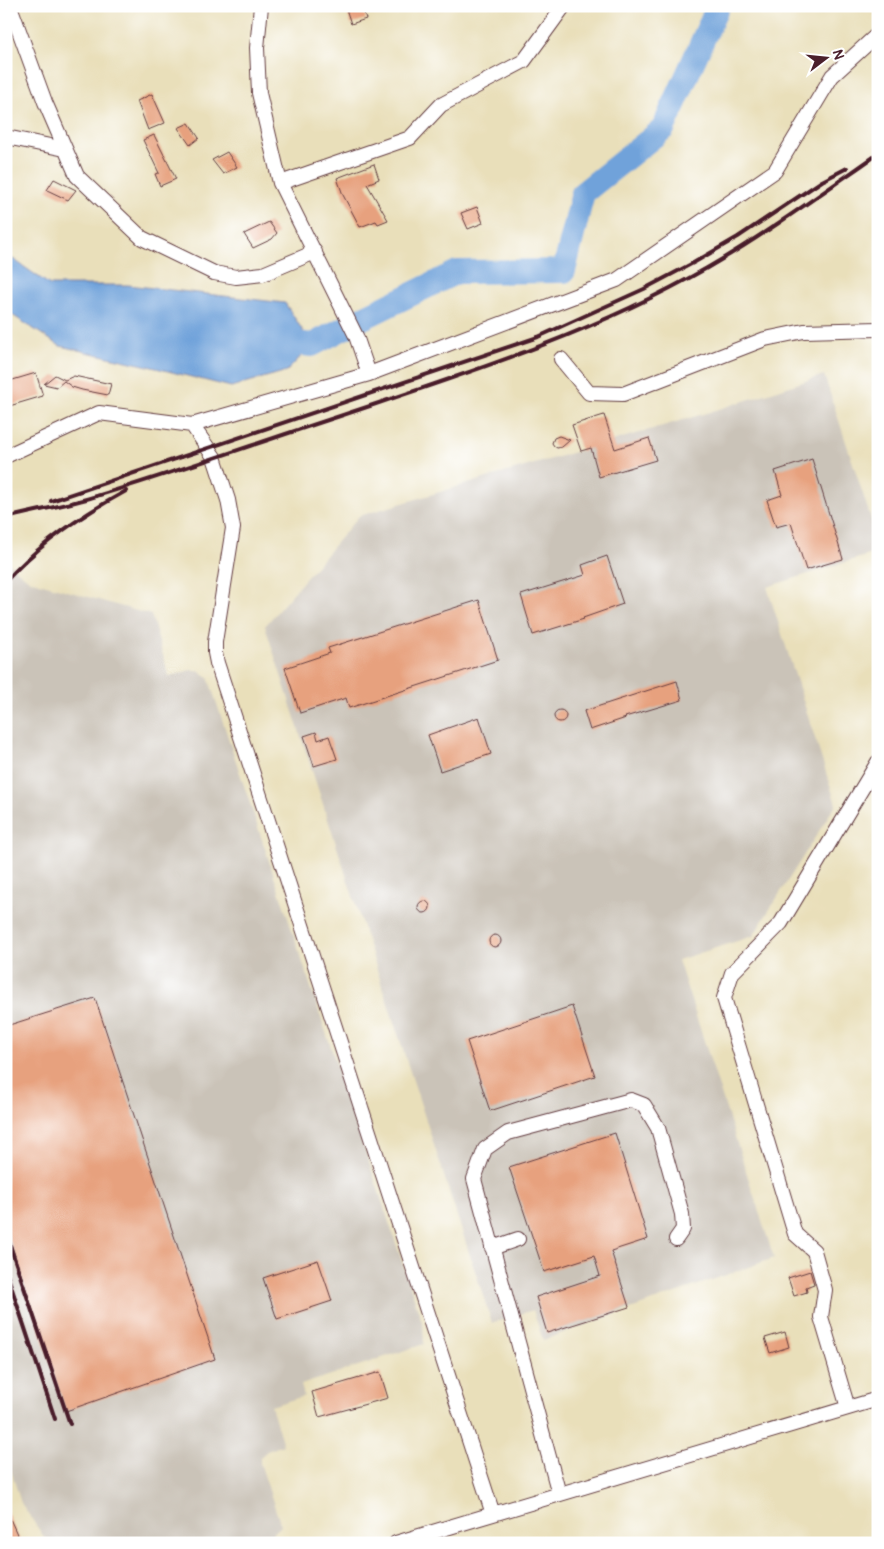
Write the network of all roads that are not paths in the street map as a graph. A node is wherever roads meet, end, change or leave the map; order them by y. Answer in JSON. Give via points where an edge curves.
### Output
{"nodes":[{"id":1,"x":10,"y":6,"type":"edge"},
{"id":2,"x":261,"y":6,"type":"edge"},
{"id":3,"x":564,"y":6,"type":"edge"},
{"id":4,"x":878,"y":34,"type":"edge"},
{"id":5,"x":6,"y":137,"type":"edge"},
{"id":6,"x":65,"y":149,"type":"junction"},
{"id":7,"x":280,"y":183,"type":"junction"},
{"id":8,"x":315,"y":252,"type":"junction"},
{"id":9,"x":878,"y":329,"type":"edge"},
{"id":10,"x":561,"y":360,"type":"dead end"},
{"id":11,"x":369,"y":374,"type":"junction"},
{"id":12,"x":192,"y":425,"type":"junction"},
{"id":13,"x":6,"y":456,"type":"edge"},
{"id":14,"x":878,"y":762,"type":"edge"},
{"id":15,"x":518,"y":1238,"type":"dead end"},
{"id":16,"x":676,"y":1239,"type":"dead end"},
{"id":17,"x":492,"y":1248,"type":"junction"},
{"id":18,"x":878,"y":1399,"type":"edge"},
{"id":19,"x":848,"y":1408,"type":"junction"},
{"id":20,"x":559,"y":1494,"type":"junction"},
{"id":21,"x":493,"y":1514,"type":"junction"},
{"id":22,"x":396,"y":1543,"type":"edge"}],
"edges":[{"from":1,"to":6,"type":"street"},
{"from":2,"to":7,"type":"street","via":[[257,48],[259,93]]},
{"from":3,"to":7,"type":"street","via":[[524,60],[441,104],[410,138]]},
{"from":4,"to":11,"type":"street","via":[[832,76],[775,171],[617,280]]},
{"from":5,"to":6,"type":"street"},
{"from":6,"to":8,"type":"street","via":[[78,176],[142,238],[214,273],[236,277],[263,274]]},
{"from":7,"to":8,"type":"street"},
{"from":8,"to":11,"type":"street","via":[[356,336]]},
{"from":9,"to":10,"type":"street","via":[[804,331],[765,339],[623,394],[590,393]]},
{"from":11,"to":12,"type":"street"},
{"from":12,"to":13,"type":"street","via":[[99,413]]},
{"from":12,"to":21,"type":"street","via":[[214,457],[233,528],[215,642],[217,663]]},
{"from":14,"to":19,"type":"street","via":[[781,923],[732,973],[724,998],[795,1234],[814,1251],[825,1290],[821,1317]]},
{"from":15,"to":17,"type":"street"},
{"from":16,"to":17,"type":"street","via":[[683,1229],[682,1214],[658,1128],[644,1105],[631,1100],[508,1133],[485,1150],[474,1179]]},
{"from":17,"to":20,"type":"street"},
{"from":18,"to":19,"type":"street"},
{"from":19,"to":20,"type":"street"},
{"from":20,"to":21,"type":"street"},
{"from":21,"to":22,"type":"street"}]}
